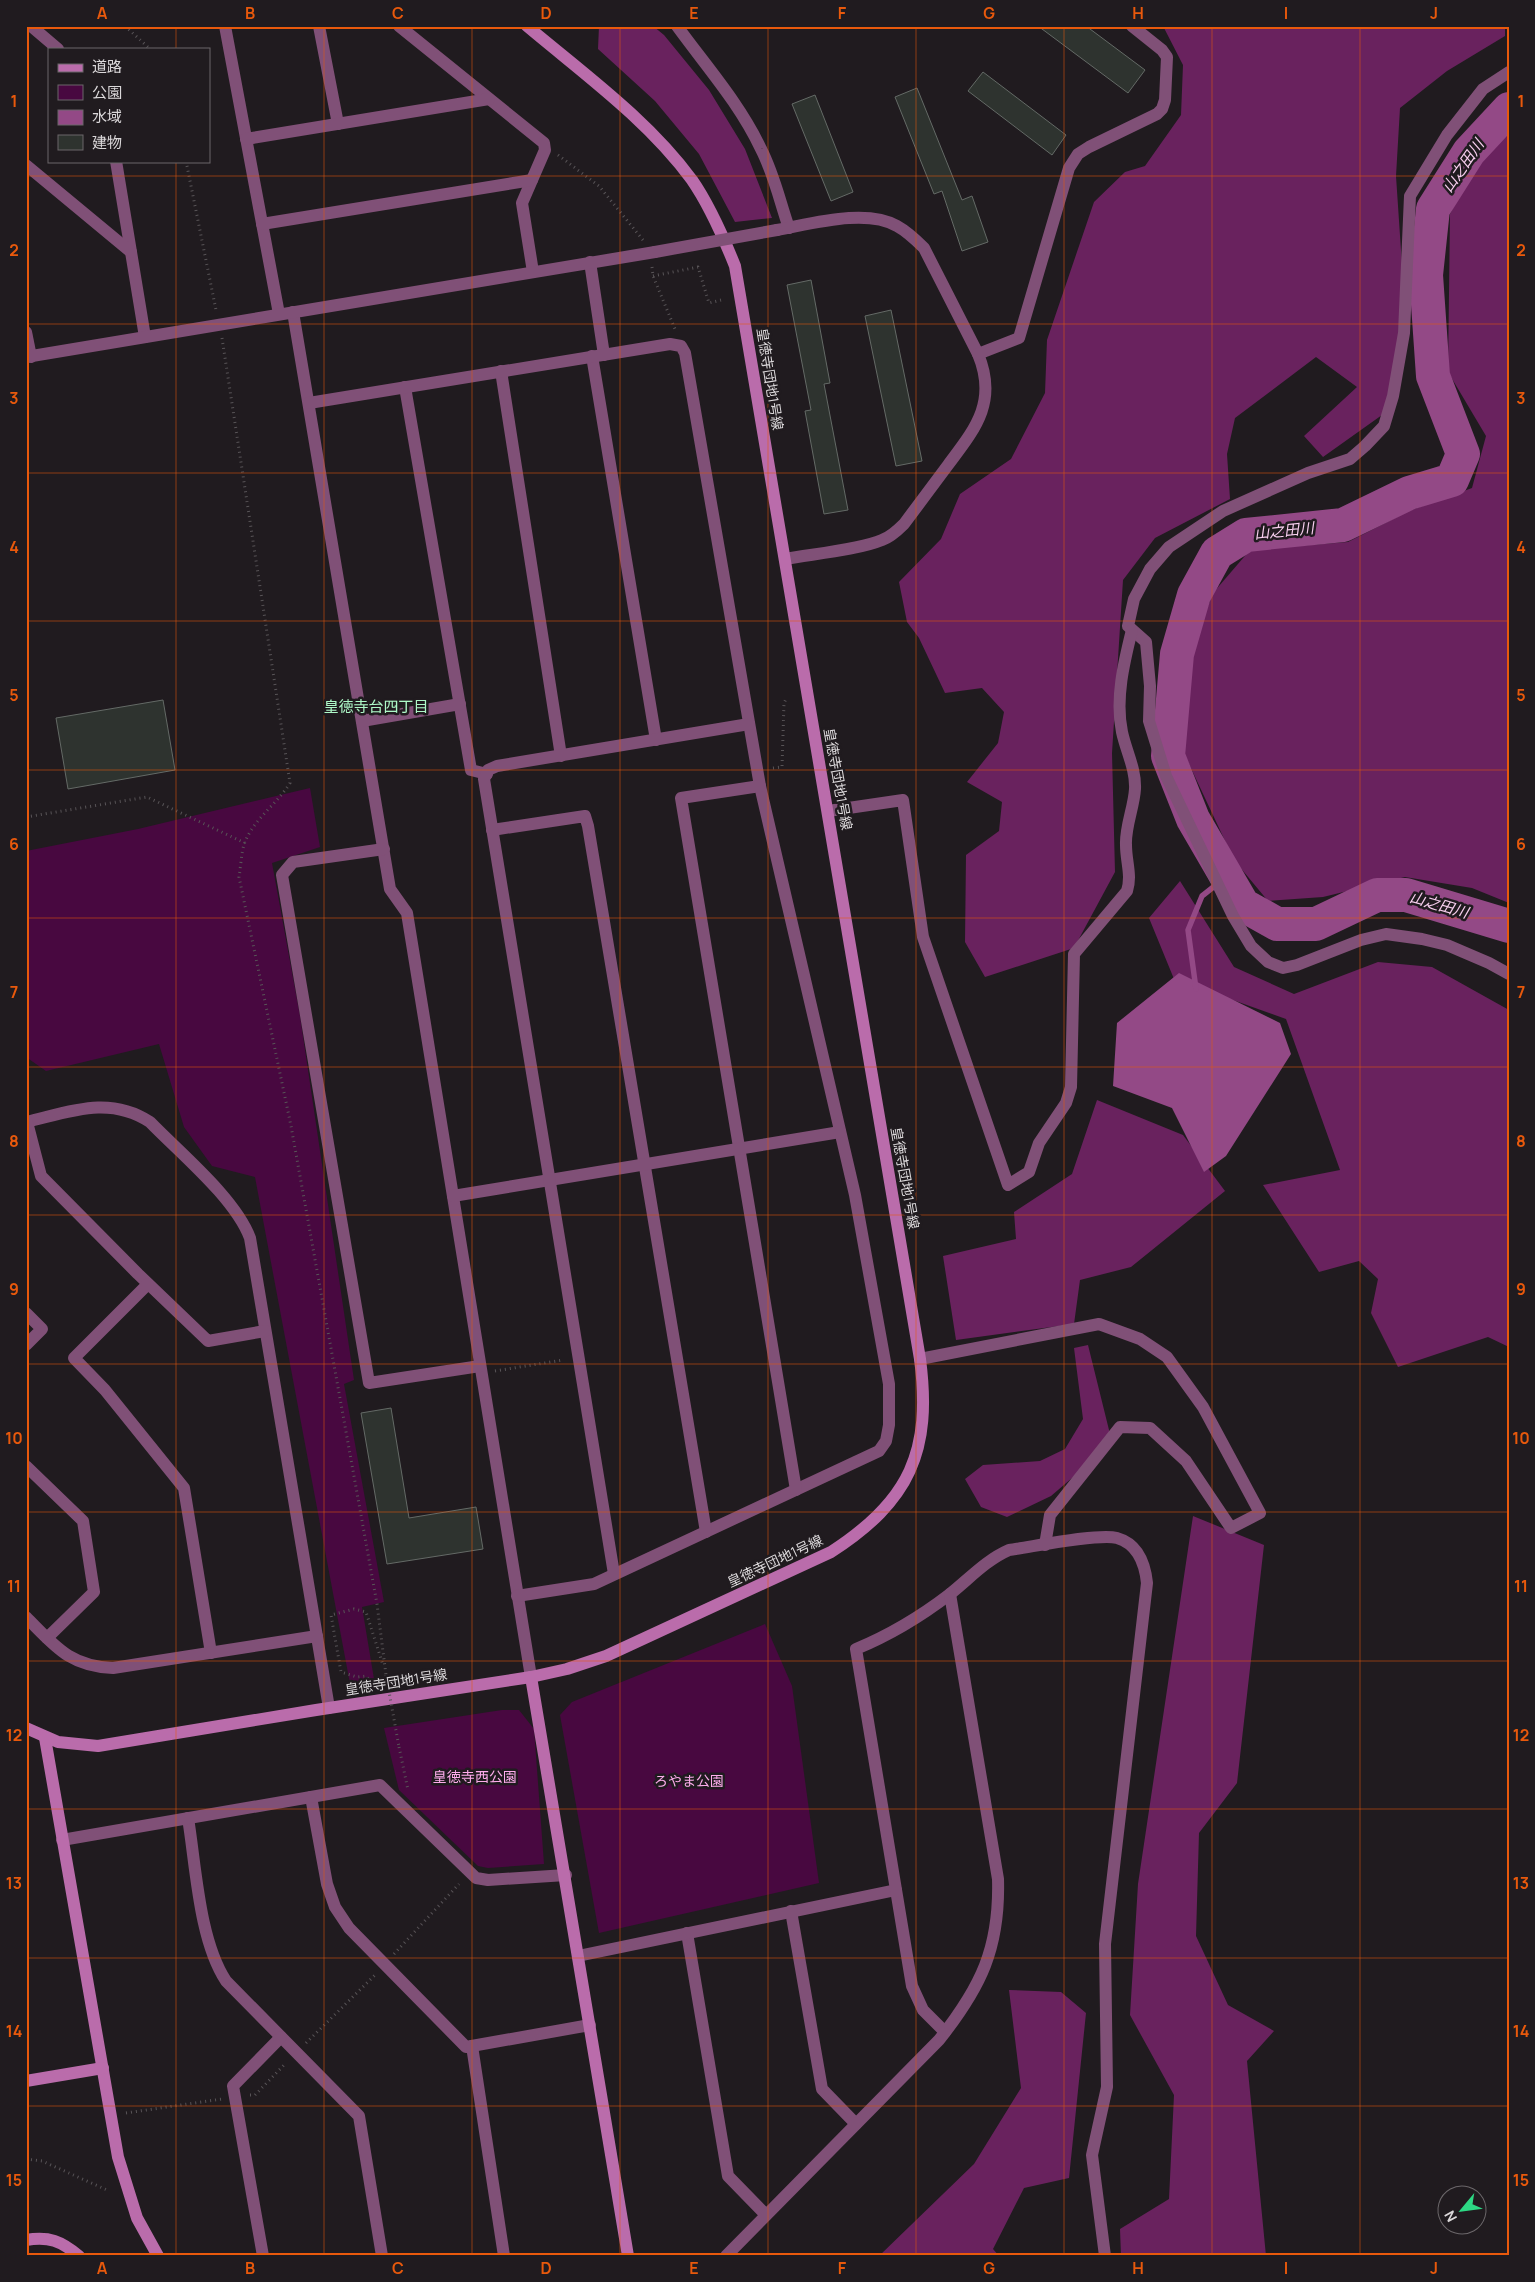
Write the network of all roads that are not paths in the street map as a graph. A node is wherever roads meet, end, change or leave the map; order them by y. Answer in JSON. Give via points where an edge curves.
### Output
{"nodes":[{"id":1,"x":30,"y":26,"type":"edge"},
{"id":2,"x":225,"y":26,"type":"edge"},
{"id":3,"x":319,"y":26,"type":"edge"},
{"id":4,"x":398,"y":26,"type":"edge"},
{"id":5,"x":527,"y":26,"type":"edge"},
{"id":6,"x":677,"y":26,"type":"edge"},
{"id":7,"x":1132,"y":26,"type":"edge"},
{"id":8,"x":57,"y":48,"type":"edge"},
{"id":9,"x":1509,"y":72,"type":"edge"},
{"id":10,"x":489,"y":99,"type":"junction"},
{"id":11,"x":338,"y":124,"type":"junction"},
{"id":12,"x":246,"y":139,"type":"junction"},
{"id":13,"x":116,"y":162,"type":"edge"},
{"id":14,"x":26,"y":165,"type":"edge"},
{"id":15,"x":532,"y":180,"type":"junction"},
{"id":16,"x":262,"y":224,"type":"junction"},
{"id":17,"x":783,"y":229,"type":"junction"},
{"id":18,"x":131,"y":252,"type":"junction"},
{"id":19,"x":590,"y":262,"type":"junction"},
{"id":20,"x":533,"y":272,"type":"junction"},
{"id":21,"x":293,"y":312,"type":"junction"},
{"id":22,"x":279,"y":314,"type":"junction"},
{"id":23,"x":26,"y":332,"type":"edge"},
{"id":24,"x":145,"y":337,"type":"junction"},
{"id":25,"x":978,"y":354,"type":"junction"},
{"id":26,"x":598,"y":356,"type":"junction"},
{"id":27,"x":29,"y":357,"type":"edge"},
{"id":28,"x":501,"y":371,"type":"junction"},
{"id":29,"x":406,"y":387,"type":"junction"},
{"id":30,"x":309,"y":403,"type":"junction"},
{"id":31,"x":785,"y":558,"type":"junction"},
{"id":32,"x":1132,"y":630,"type":"junction"},
{"id":33,"x":460,"y":704,"type":"junction"},
{"id":34,"x":362,"y":721,"type":"junction"},
{"id":35,"x":749,"y":724,"type":"junction"},
{"id":36,"x":656,"y":740,"type":"junction"},
{"id":37,"x":561,"y":756,"type":"junction"},
{"id":38,"x":487,"y":774,"type":"junction"},
{"id":39,"x":760,"y":786,"type":"junction"},
{"id":40,"x":828,"y":811,"type":"junction"},
{"id":41,"x":492,"y":830,"type":"junction"},
{"id":42,"x":384,"y":849,"type":"junction"},
{"id":43,"x":1509,"y":974,"type":"edge"},
{"id":44,"x":27,"y":1122,"type":"edge"},
{"id":45,"x":840,"y":1132,"type":"junction"},
{"id":46,"x":739,"y":1148,"type":"junction"},
{"id":47,"x":644,"y":1164,"type":"junction"},
{"id":48,"x":550,"y":1180,"type":"junction"},
{"id":49,"x":453,"y":1196,"type":"junction"},
{"id":50,"x":148,"y":1284,"type":"junction"},
{"id":51,"x":26,"y":1313,"type":"edge"},
{"id":52,"x":265,"y":1331,"type":"junction"},
{"id":53,"x":26,"y":1345,"type":"edge"},
{"id":54,"x":920,"y":1358,"type":"junction"},
{"id":55,"x":481,"y":1370,"type":"junction"},
{"id":56,"x":26,"y":1466,"type":"edge"},
{"id":57,"x":796,"y":1490,"type":"junction"},
{"id":58,"x":706,"y":1532,"type":"junction"},
{"id":59,"x":1045,"y":1545,"type":"junction"},
{"id":60,"x":614,"y":1574,"type":"junction"},
{"id":61,"x":950,"y":1594,"type":"junction"},
{"id":62,"x":517,"y":1596,"type":"junction"},
{"id":63,"x":26,"y":1617,"type":"edge"},
{"id":64,"x":317,"y":1636,"type":"junction"},
{"id":65,"x":47,"y":1638,"type":"junction"},
{"id":66,"x":211,"y":1653,"type":"junction"},
{"id":67,"x":531,"y":1677,"type":"junction"},
{"id":68,"x":329,"y":1708,"type":"junction"},
{"id":69,"x":26,"y":1728,"type":"edge"},
{"id":70,"x":45,"y":1738,"type":"junction"},
{"id":71,"x":311,"y":1796,"type":"junction"},
{"id":72,"x":188,"y":1818,"type":"junction"},
{"id":73,"x":62,"y":1840,"type":"junction"},
{"id":74,"x":566,"y":1875,"type":"junction"},
{"id":75,"x":896,"y":1890,"type":"junction"},
{"id":76,"x":791,"y":1911,"type":"junction"},
{"id":77,"x":687,"y":1933,"type":"junction"},
{"id":78,"x":578,"y":1956,"type":"junction"},
{"id":79,"x":590,"y":2025,"type":"junction"},
{"id":80,"x":945,"y":2032,"type":"junction"},
{"id":81,"x":281,"y":2037,"type":"junction"},
{"id":82,"x":472,"y":2046,"type":"junction"},
{"id":83,"x":103,"y":2068,"type":"junction"},
{"id":84,"x":26,"y":2082,"type":"edge"},
{"id":85,"x":856,"y":2124,"type":"junction"},
{"id":86,"x":766,"y":2215,"type":"junction"},
{"id":87,"x":26,"y":2240,"type":"edge"},
{"id":88,"x":78,"y":2256,"type":"edge"},
{"id":89,"x":158,"y":2256,"type":"edge"},
{"id":90,"x":263,"y":2256,"type":"edge"},
{"id":91,"x":382,"y":2256,"type":"edge"},
{"id":92,"x":504,"y":2256,"type":"edge"},
{"id":93,"x":628,"y":2256,"type":"edge"},
{"id":94,"x":726,"y":2256,"type":"edge"},
{"id":95,"x":1105,"y":2256,"type":"edge"}],
"edges":[{"from":1,"to":8,"type":"street"},
{"from":2,"to":12,"type":"street"},
{"from":3,"to":11,"type":"street"},
{"from":4,"to":10,"type":"street"},
{"from":5,"to":31,"type":"street","name":"皇徳寺団地1号線","via":[[659,141],[692,181],[720,228],[735,266],[741,296]]},
{"from":6,"to":17,"type":"street","via":[[755,137],[771,171]]},
{"from":7,"to":25,"type":"street","via":[[1167,56],[1162,109],[1078,154],[1069,168],[1019,338]]},
{"from":9,"to":32,"type":"street","via":[[1482,89],[1446,134],[1410,196],[1404,333],[1384,426],[1350,459],[1308,473],[1223,511],[1169,547],[1150,569],[1134,599],[1128,626]]},
{"from":10,"to":11,"type":"street"},
{"from":10,"to":15,"type":"street","via":[[544,143],[545,150]]},
{"from":11,"to":12,"type":"street"},
{"from":12,"to":16,"type":"street"},
{"from":13,"to":18,"type":"street"},
{"from":14,"to":18,"type":"street"},
{"from":15,"to":16,"type":"street"},
{"from":15,"to":20,"type":"street","via":[[522,203]]},
{"from":16,"to":22,"type":"street"},
{"from":17,"to":19,"type":"street","bridge":true},
{"from":17,"to":25,"type":"street","via":[[857,217],[896,225],[912,235],[924,248]]},
{"from":18,"to":24,"type":"street"},
{"from":19,"to":20,"type":"street"},
{"from":19,"to":26,"type":"street"},
{"from":20,"to":21,"type":"street"},
{"from":21,"to":22,"type":"street"},
{"from":21,"to":30,"type":"street"},
{"from":22,"to":24,"type":"street"},
{"from":23,"to":27,"type":"street"},
{"from":24,"to":27,"type":"street"},
{"from":25,"to":31,"type":"street","via":[[984,369],[986,390],[976,427],[904,524],[882,540]]},
{"from":26,"to":28,"type":"street"},
{"from":26,"to":35,"type":"street","via":[[670,344],[681,346],[685,353]]},
{"from":26,"to":36,"type":"street"},
{"from":28,"to":29,"type":"street"},
{"from":28,"to":37,"type":"street"},
{"from":29,"to":30,"type":"street"},
{"from":29,"to":33,"type":"street"},
{"from":30,"to":34,"type":"street"},
{"from":31,"to":40,"type":"street","name":"皇徳寺団地1号線"},
{"from":32,"to":40,"type":"street","via":[[1124,662],[1121,696],[1122,731],[1135,788],[1126,845],[1130,880],[1127,891],[1074,954],[1071,1087],[1066,1102],[1039,1143],[1029,1172],[1008,1185],[923,937],[903,800]]},
{"from":32,"to":43,"type":"street","via":[[1146,642],[1149,721],[1166,776],[1233,916],[1251,946],[1268,962],[1284,968],[1297,966],[1386,934],[1447,945]]},
{"from":33,"to":34,"type":"street"},
{"from":33,"to":38,"type":"street","via":[[471,770]]},
{"from":34,"to":42,"type":"street"},
{"from":35,"to":36,"type":"street"},
{"from":35,"to":39,"type":"street"},
{"from":36,"to":37,"type":"street"},
{"from":37,"to":38,"type":"street","via":[[497,766]]},
{"from":38,"to":41,"type":"street","via":[[484,779]]},
{"from":39,"to":45,"type":"street"},
{"from":39,"to":46,"type":"street","via":[[681,798]]},
{"from":40,"to":54,"type":"street","name":"皇徳寺団地1号線"},
{"from":41,"to":47,"type":"street","via":[[585,816]]},
{"from":41,"to":48,"type":"street"},
{"from":42,"to":49,"type":"street","via":[[390,889],[408,913]]},
{"from":42,"to":55,"type":"street","via":[[293,862],[282,875],[369,1383]]},
{"from":44,"to":50,"type":"street","via":[[41,1176]]},
{"from":44,"to":52,"type":"street","via":[[93,1106],[136,1113],[150,1122],[220,1193],[245,1226],[250,1238]]},
{"from":45,"to":46,"type":"street"},
{"from":45,"to":57,"type":"street","via":[[890,1384],[890,1425],[880,1451]]},
{"from":46,"to":47,"type":"street"},
{"from":46,"to":57,"type":"street"},
{"from":47,"to":48,"type":"street"},
{"from":47,"to":58,"type":"street"},
{"from":48,"to":49,"type":"street"},
{"from":48,"to":60,"type":"street"},
{"from":49,"to":55,"type":"street"},
{"from":50,"to":52,"type":"street","via":[[208,1341]]},
{"from":50,"to":66,"type":"street","via":[[74,1358],[105,1390],[184,1488]]},
{"from":51,"to":53,"type":"street","via":[[42,1328]]},
{"from":52,"to":64,"type":"street"},
{"from":54,"to":59,"type":"street","via":[[1099,1324],[1140,1340],[1167,1357],[1203,1407],[1260,1513],[1231,1528],[1186,1461],[1150,1428],[1120,1427],[1050,1516]]},
{"from":54,"to":67,"type":"street","name":"皇徳寺団地1号線","via":[[925,1392],[924,1424],[910,1471],[897,1494],[858,1535],[831,1552],[606,1656]]},
{"from":55,"to":62,"type":"street"},
{"from":56,"to":65,"type":"street","via":[[83,1521],[94,1592]]},
{"from":57,"to":58,"type":"street"},
{"from":58,"to":60,"type":"street"},
{"from":59,"to":61,"type":"street","via":[[1009,1550],[996,1556]]},
{"from":59,"to":95,"type":"street","via":[[1102,1537],[1118,1538],[1141,1557],[1147,1583],[1105,1944],[1107,2087],[1092,2155]]},
{"from":60,"to":62,"type":"street","via":[[594,1584]]},
{"from":61,"to":75,"type":"street","via":[[886,1636],[856,1649]]},
{"from":61,"to":80,"type":"street","via":[[998,1879],[999,1905],[989,1957],[978,1985]]},
{"from":62,"to":67,"type":"street"},
{"from":63,"to":65,"type":"street"},
{"from":64,"to":66,"type":"street"},
{"from":64,"to":68,"type":"street"},
{"from":65,"to":66,"type":"street","via":[[63,1654],[96,1668]]},
{"from":67,"to":68,"type":"street","name":"皇徳寺団地1号線"},
{"from":67,"to":74,"type":"street"},
{"from":68,"to":70,"type":"street","name":"皇徳寺団地1号線","via":[[98,1746],[72,1745]]},
{"from":69,"to":70,"type":"street","name":"皇徳寺団地1号線"},
{"from":70,"to":73,"type":"street"},
{"from":71,"to":72,"type":"street"},
{"from":71,"to":74,"type":"street","via":[[380,1784],[476,1878]]},
{"from":71,"to":82,"type":"street","via":[[327,1884],[335,1907],[349,1928],[466,2047]]},
{"from":72,"to":73,"type":"street"},
{"from":72,"to":81,"type":"street","via":[[207,1937],[216,1965],[226,1981]]},
{"from":73,"to":83,"type":"street"},
{"from":74,"to":78,"type":"street"},
{"from":75,"to":76,"type":"street"},
{"from":75,"to":80,"type":"street","via":[[912,1986],[923,2010]]},
{"from":76,"to":77,"type":"street"},
{"from":76,"to":85,"type":"street","via":[[822,2089]]},
{"from":77,"to":78,"type":"street"},
{"from":77,"to":86,"type":"street","via":[[728,2176]]},
{"from":78,"to":79,"type":"street"},
{"from":79,"to":82,"type":"street"},
{"from":79,"to":93,"type":"street"},
{"from":80,"to":85,"type":"street"},
{"from":81,"to":90,"type":"street","via":[[233,2086]]},
{"from":81,"to":91,"type":"street","via":[[359,2116]]},
{"from":82,"to":92,"type":"street"},
{"from":83,"to":84,"type":"street"},
{"from":83,"to":89,"type":"street","via":[[125,2184],[137,2218]]},
{"from":85,"to":86,"type":"street"},
{"from":86,"to":94,"type":"street"},
{"from":87,"to":88,"type":"street","via":[[59,2241]]}]}
